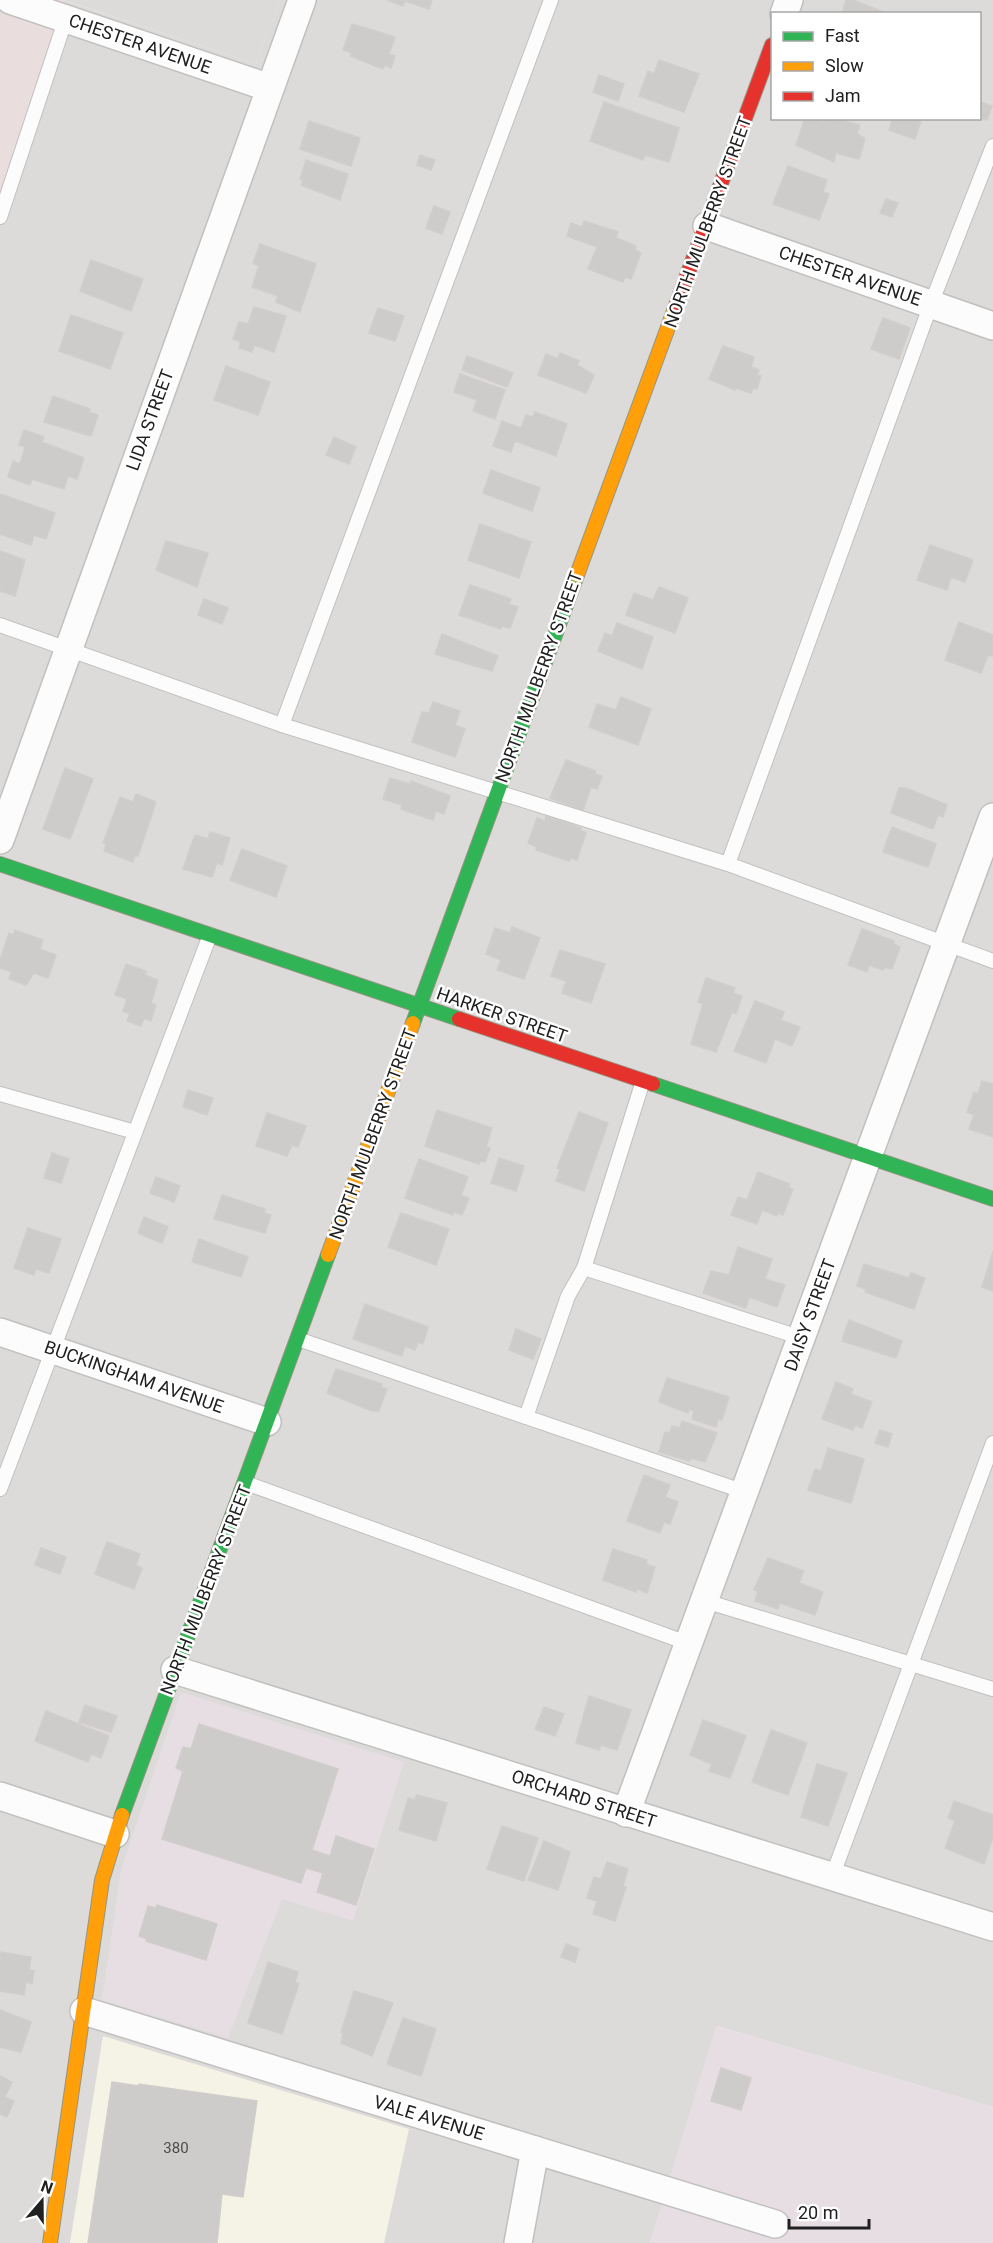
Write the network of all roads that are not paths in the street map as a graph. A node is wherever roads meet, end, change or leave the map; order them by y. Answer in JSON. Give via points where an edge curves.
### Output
{"nodes":[{"id":1,"x":10,"y":0,"type":"edge"},
{"id":2,"x":302,"y":0,"type":"edge"},
{"id":3,"x":551,"y":0,"type":"edge"},
{"id":4,"x":66,"y":18,"type":"junction"},
{"id":5,"x":771,"y":48,"type":"edge"},
{"id":6,"x":270,"y":88,"type":"junction"},
{"id":7,"x":993,"y":146,"type":"edge"},
{"id":8,"x":0,"y":217,"type":"edge"},
{"id":9,"x":707,"y":226,"type":"junction"},
{"id":10,"x":931,"y":304,"type":"junction"},
{"id":11,"x":993,"y":326,"type":"edge"},
{"id":12,"x":0,"y":625,"type":"edge"},
{"id":13,"x":68,"y":648,"type":"junction"},
{"id":14,"x":282,"y":725,"type":"junction"},
{"id":15,"x":496,"y":793,"type":"junction"},
{"id":16,"x":993,"y":817,"type":"edge"},
{"id":17,"x":0,"y":840,"type":"edge"},
{"id":18,"x":0,"y":864,"type":"edge"},
{"id":19,"x":728,"y":864,"type":"junction"},
{"id":20,"x":210,"y":935,"type":"junction"},
{"id":21,"x":946,"y":945,"type":"junction"},
{"id":22,"x":993,"y":961,"type":"edge"},
{"id":23,"x":420,"y":1006,"type":"junction"},
{"id":24,"x":643,"y":1081,"type":"junction"},
{"id":25,"x":0,"y":1094,"type":"edge"},
{"id":26,"x":135,"y":1132,"type":"junction"},
{"id":27,"x":868,"y":1157,"type":"junction"},
{"id":28,"x":993,"y":1199,"type":"edge"},
{"id":29,"x":584,"y":1268,"type":"junction"},
{"id":30,"x":0,"y":1332,"type":"edge"},
{"id":31,"x":298,"y":1338,"type":"junction"},
{"id":32,"x":802,"y":1338,"type":"junction"},
{"id":33,"x":51,"y":1349,"type":"junction"},
{"id":34,"x":526,"y":1417,"type":"junction"},
{"id":35,"x":267,"y":1422,"type":"junction"},
{"id":36,"x":993,"y":1443,"type":"edge"},
{"id":37,"x":246,"y":1483,"type":"junction"},
{"id":38,"x":0,"y":1489,"type":"edge"},
{"id":39,"x":745,"y":1492,"type":"junction"},
{"id":40,"x":705,"y":1601,"type":"junction"},
{"id":41,"x":690,"y":1644,"type":"junction"},
{"id":42,"x":912,"y":1663,"type":"junction"},
{"id":43,"x":175,"y":1670,"type":"junction"},
{"id":44,"x":993,"y":1689,"type":"edge"},
{"id":45,"x":0,"y":1796,"type":"edge"},
{"id":46,"x":626,"y":1813,"type":"junction"},
{"id":47,"x":115,"y":1834,"type":"junction"},
{"id":48,"x":832,"y":1877,"type":"junction"},
{"id":49,"x":993,"y":1927,"type":"edge"},
{"id":50,"x":84,"y":2011,"type":"junction"},
{"id":51,"x":535,"y":2150,"type":"junction"},
{"id":52,"x":775,"y":2224,"type":"dead end"},
{"id":53,"x":50,"y":2243,"type":"edge"},
{"id":54,"x":518,"y":2243,"type":"edge"}],
"edges":[{"from":1,"to":4,"type":"street","name":"CHESTER AVENUE"},
{"from":2,"to":6,"type":"street","name":"LIDA STREET"},
{"from":3,"to":14,"type":"lane"},
{"from":4,"to":6,"type":"street","name":"CHESTER AVENUE"},
{"from":4,"to":8,"type":"lane"},
{"from":5,"to":9,"type":"street","name":"NORTH MULBERRY STREET"},
{"from":6,"to":13,"type":"street","name":"LIDA STREET"},
{"from":7,"to":10,"type":"lane"},
{"from":9,"to":10,"type":"street","name":"CHESTER AVENUE"},
{"from":9,"to":15,"type":"street","name":"NORTH MULBERRY STREET"},
{"from":10,"to":11,"type":"street","name":"CHESTER AVENUE"},
{"from":10,"to":19,"type":"lane"},
{"from":12,"to":13,"type":"lane"},
{"from":13,"to":14,"type":"lane"},
{"from":13,"to":17,"type":"street","name":"LIDA STREET"},
{"from":14,"to":15,"type":"lane"},
{"from":15,"to":19,"type":"lane"},
{"from":15,"to":23,"type":"street","name":"NORTH MULBERRY STREET"},
{"from":16,"to":21,"type":"street","name":"DAISY STREET"},
{"from":18,"to":20,"type":"street","name":"HARKER STREET"},
{"from":19,"to":21,"type":"lane"},
{"from":20,"to":23,"type":"street","name":"HARKER STREET"},
{"from":20,"to":26,"type":"lane"},
{"from":21,"to":22,"type":"lane"},
{"from":21,"to":27,"type":"street","name":"DAISY STREET"},
{"from":23,"to":24,"type":"street","name":"HARKER STREET"},
{"from":23,"to":31,"type":"street","name":"NORTH MULBERRY STREET"},
{"from":24,"to":27,"type":"street","name":"HARKER STREET"},
{"from":24,"to":29,"type":"lane"},
{"from":25,"to":26,"type":"lane"},
{"from":26,"to":33,"type":"lane"},
{"from":27,"to":28,"type":"street","name":"HARKER STREET"},
{"from":27,"to":32,"type":"street","name":"DAISY STREET"},
{"from":29,"to":32,"type":"lane"},
{"from":29,"to":34,"type":"lane","via":[[568,1296]]},
{"from":30,"to":33,"type":"street","name":"BUCKINGHAM AVENUE"},
{"from":31,"to":34,"type":"lane"},
{"from":31,"to":35,"type":"street","name":"NORTH MULBERRY STREET"},
{"from":32,"to":39,"type":"street","name":"DAISY STREET"},
{"from":33,"to":35,"type":"street","name":"BUCKINGHAM AVENUE"},
{"from":33,"to":38,"type":"lane"},
{"from":34,"to":39,"type":"lane"},
{"from":35,"to":37,"type":"street","name":"NORTH MULBERRY STREET"},
{"from":36,"to":42,"type":"lane"},
{"from":37,"to":41,"type":"lane"},
{"from":37,"to":43,"type":"street","name":"NORTH MULBERRY STREET"},
{"from":39,"to":40,"type":"street","name":"DAISY STREET"},
{"from":40,"to":41,"type":"street","name":"DAISY STREET"},
{"from":40,"to":42,"type":"lane"},
{"from":41,"to":46,"type":"street","name":"DAISY STREET"},
{"from":42,"to":44,"type":"lane"},
{"from":42,"to":48,"type":"lane"},
{"from":43,"to":46,"type":"street","name":"ORCHARD STREET"},
{"from":43,"to":47,"type":"street","name":"NORTH MULBERRY STREET"},
{"from":45,"to":47,"type":"street"},
{"from":46,"to":48,"type":"street","name":"ORCHARD STREET"},
{"from":47,"to":50,"type":"street","name":"NORTH MULBERRY STREET","via":[[102,1880]]},
{"from":48,"to":49,"type":"street","name":"ORCHARD STREET"},
{"from":50,"to":51,"type":"street","name":"VALE AVENUE"},
{"from":50,"to":53,"type":"street","name":"NORTH MULBERRY STREET"},
{"from":51,"to":52,"type":"street","name":"VALE AVENUE"},
{"from":51,"to":54,"type":"street"}]}
